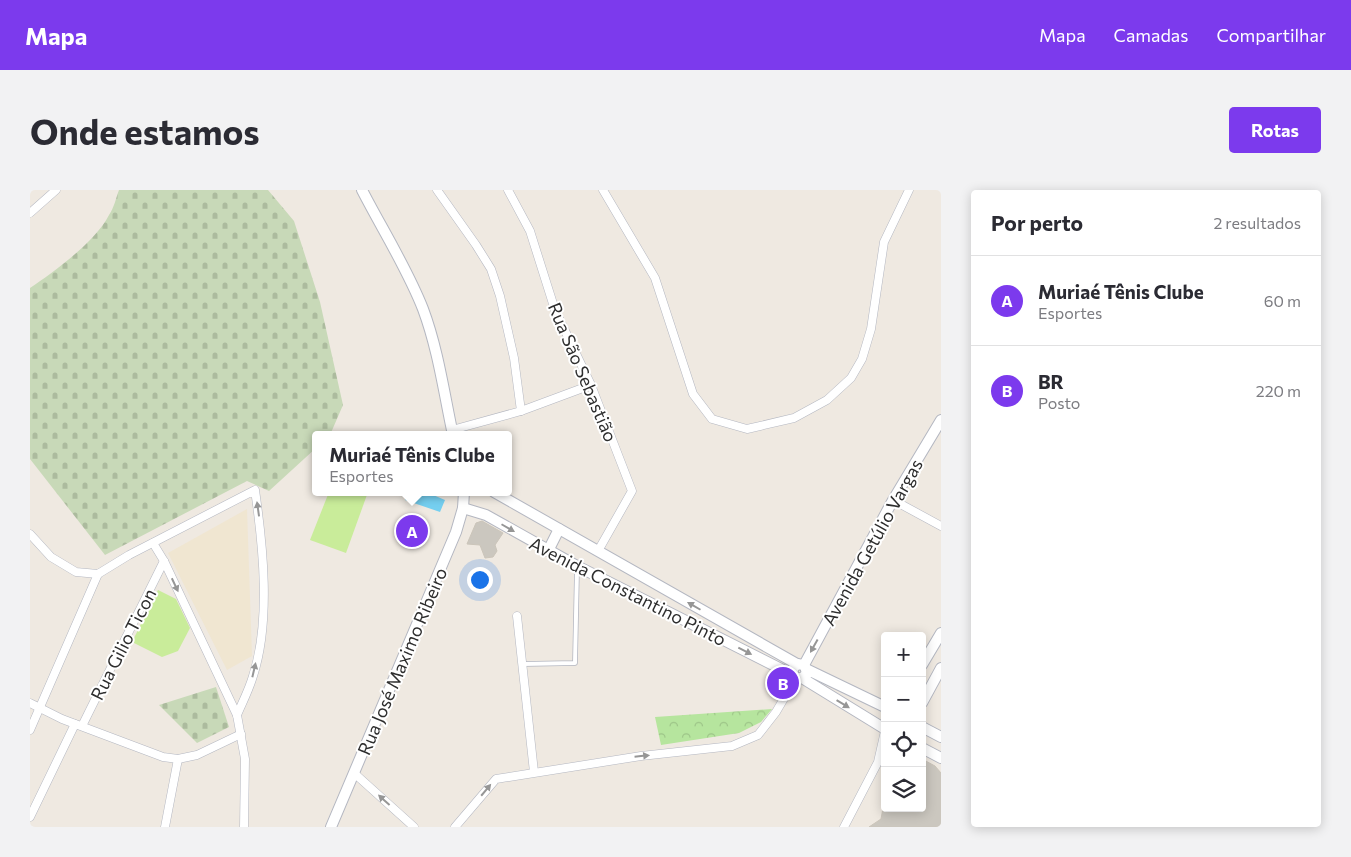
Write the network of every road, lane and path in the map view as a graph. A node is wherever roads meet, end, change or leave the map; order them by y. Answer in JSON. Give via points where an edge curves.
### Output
{"nodes":[{"id":1,"x":56,"y":190,"type":"edge"},
{"id":2,"x":362,"y":190,"type":"edge"},
{"id":3,"x":437,"y":190,"type":"edge"},
{"id":4,"x":508,"y":190,"type":"edge"},
{"id":5,"x":603,"y":190,"type":"edge"},
{"id":6,"x":909,"y":190,"type":"edge"},
{"id":7,"x":30,"y":213,"type":"edge"},
{"id":8,"x":591,"y":385,"type":"junction"},
{"id":9,"x":521,"y":411,"type":"junction"},
{"id":10,"x":941,"y":420,"type":"edge"},
{"id":11,"x":452,"y":431,"type":"edge"},
{"id":12,"x":455,"y":431,"type":"edge"},
{"id":13,"x":464,"y":496,"type":"edge"},
{"id":14,"x":501,"y":496,"type":"edge"},
{"id":15,"x":893,"y":500,"type":"junction"},
{"id":16,"x":463,"y":508,"type":"junction"},
{"id":17,"x":941,"y":526,"type":"edge"},
{"id":18,"x":559,"y":529,"type":"junction"},
{"id":19,"x":30,"y":534,"type":"edge"},
{"id":20,"x":152,"y":542,"type":"junction"},
{"id":21,"x":548,"y":551,"type":"junction"},
{"id":22,"x":598,"y":551,"type":"junction"},
{"id":23,"x":164,"y":562,"type":"junction"},
{"id":24,"x":577,"y":566,"type":"junction"},
{"id":25,"x":98,"y":574,"type":"junction"},
{"id":26,"x":518,"y":616,"type":"dead end"},
{"id":27,"x":941,"y":633,"type":"edge"},
{"id":28,"x":783,"y":656,"type":"junction"},
{"id":29,"x":926,"y":658,"type":"edge"},
{"id":30,"x":522,"y":664,"type":"junction"},
{"id":31,"x":778,"y":668,"type":"junction"},
{"id":32,"x":941,"y":668,"type":"edge"},
{"id":33,"x":800,"y":672,"type":"junction"},
{"id":34,"x":926,"y":696,"type":"edge"},
{"id":35,"x":30,"y":703,"type":"edge"},
{"id":36,"x":881,"y":705,"type":"edge"},
{"id":37,"x":40,"y":708,"type":"junction"},
{"id":38,"x":237,"y":716,"type":"junction"},
{"id":39,"x":78,"y":725,"type":"junction"},
{"id":40,"x":881,"y":727,"type":"edge"},
{"id":41,"x":926,"y":729,"type":"edge"},
{"id":42,"x":30,"y":730,"type":"edge"},
{"id":43,"x":241,"y":734,"type":"junction"},
{"id":44,"x":941,"y":737,"type":"edge"},
{"id":45,"x":881,"y":748,"type":"edge"},
{"id":46,"x":926,"y":750,"type":"edge"},
{"id":47,"x":941,"y":758,"type":"edge"},
{"id":48,"x":178,"y":759,"type":"junction"},
{"id":49,"x":881,"y":759,"type":"edge"},
{"id":50,"x":878,"y":762,"type":"junction"},
{"id":51,"x":534,"y":772,"type":"junction"},
{"id":52,"x":354,"y":773,"type":"junction"},
{"id":53,"x":30,"y":816,"type":"edge"},
{"id":54,"x":164,"y":827,"type":"edge"},
{"id":55,"x":244,"y":827,"type":"edge"},
{"id":56,"x":331,"y":827,"type":"edge"},
{"id":57,"x":414,"y":827,"type":"edge"},
{"id":58,"x":455,"y":827,"type":"edge"},
{"id":59,"x":844,"y":827,"type":"edge"}],
"edges":[{"from":1,"to":7,"type":"street"},
{"from":2,"to":11,"type":"street","via":[[422,308],[432,338]]},
{"from":3,"to":9,"type":"street","via":[[491,269],[514,358]]},
{"from":4,"to":8,"type":"street","name":"Rua São Sebastião","via":[[530,231],[555,310]]},
{"from":5,"to":6,"type":"street","via":[[655,278],[693,394],[712,419],[747,429],[794,418],[827,400],[851,378],[862,358],[871,329],[884,242]]},
{"from":8,"to":9,"type":"street"},
{"from":8,"to":22,"type":"street","name":"Rua São Sebastião","via":[[632,491]]},
{"from":9,"to":12,"type":"street"},
{"from":10,"to":15,"type":"street","name":"Avenida Getúlio Vargas"},
{"from":13,"to":16,"type":"street","name":"Rua José Maximo Ribeiro"},
{"from":14,"to":18,"type":"street","name":"Avenida Constantino Pinto"},
{"from":15,"to":17,"type":"street"},
{"from":15,"to":33,"type":"street","name":"Avenida Getúlio Vargas","one_way":true},
{"from":16,"to":21,"type":"street","name":"Avenida Constantino Pinto","one_way":true,"via":[[486,515]]},
{"from":16,"to":52,"type":"street","name":"Rua José Maximo Ribeiro","via":[[456,532]]},
{"from":18,"to":21,"type":"street"},
{"from":18,"to":22,"type":"street","name":"Avenida Constantino Pinto"},
{"from":19,"to":25,"type":"street","via":[[51,557],[76,572]]},
{"from":20,"to":23,"type":"street"},
{"from":20,"to":25,"type":"street"},
{"from":38,"to":20,"type":"street","one_way":true,"via":[[254,676],[261,640],[264,592],[255,490]]},
{"from":21,"to":24,"type":"street","name":"Avenida Constantino Pinto"},
{"from":28,"to":22,"type":"street","name":"Avenida Constantino Pinto","one_way":true},
{"from":23,"to":38,"type":"street","one_way":true},
{"from":23,"to":39,"type":"street","name":"Rua Gilio Ticon"},
{"from":24,"to":30,"type":"lane","via":[[576,663]]},
{"from":24,"to":31,"type":"street","name":"Avenida Constantino Pinto","one_way":true},
{"from":25,"to":37,"type":"street"},
{"from":26,"to":30,"type":"street"},
{"from":27,"to":29,"type":"street"},
{"from":28,"to":31,"type":"street","via":[[784,664]]},
{"from":28,"to":33,"type":"street","name":"Avenida Constantino Pinto"},
{"from":30,"to":51,"type":"street"},
{"from":31,"to":33,"type":"street","name":"Avenida Constantino Pinto"},
{"from":32,"to":34,"type":"street"},
{"from":33,"to":36,"type":"street","name":"Avenida Constantino Pinto"},
{"from":33,"to":40,"type":"street","name":"Avenida Constantino Pinto","one_way":true},
{"from":51,"to":33,"type":"street","one_way":true,"via":[[732,746],[758,735]]},
{"from":35,"to":37,"type":"street"},
{"from":37,"to":39,"type":"street"},
{"from":37,"to":42,"type":"street"},
{"from":38,"to":43,"type":"street"},
{"from":39,"to":48,"type":"street","via":[[163,757]]},
{"from":39,"to":53,"type":"street","name":"Rua Gilio Ticon"},
{"from":41,"to":44,"type":"street"},
{"from":43,"to":48,"type":"street","via":[[198,755]]},
{"from":43,"to":55,"type":"street","via":[[245,759]]},
{"from":45,"to":50,"type":"street"},
{"from":46,"to":47,"type":"street"},
{"from":48,"to":54,"type":"street"},
{"from":49,"to":50,"type":"street"},
{"from":50,"to":59,"type":"street"},
{"from":58,"to":51,"type":"street","one_way":true,"via":[[496,779]]},
{"from":52,"to":56,"type":"street","name":"Rua José Maximo Ribeiro"},
{"from":57,"to":52,"type":"street","one_way":true}]}
